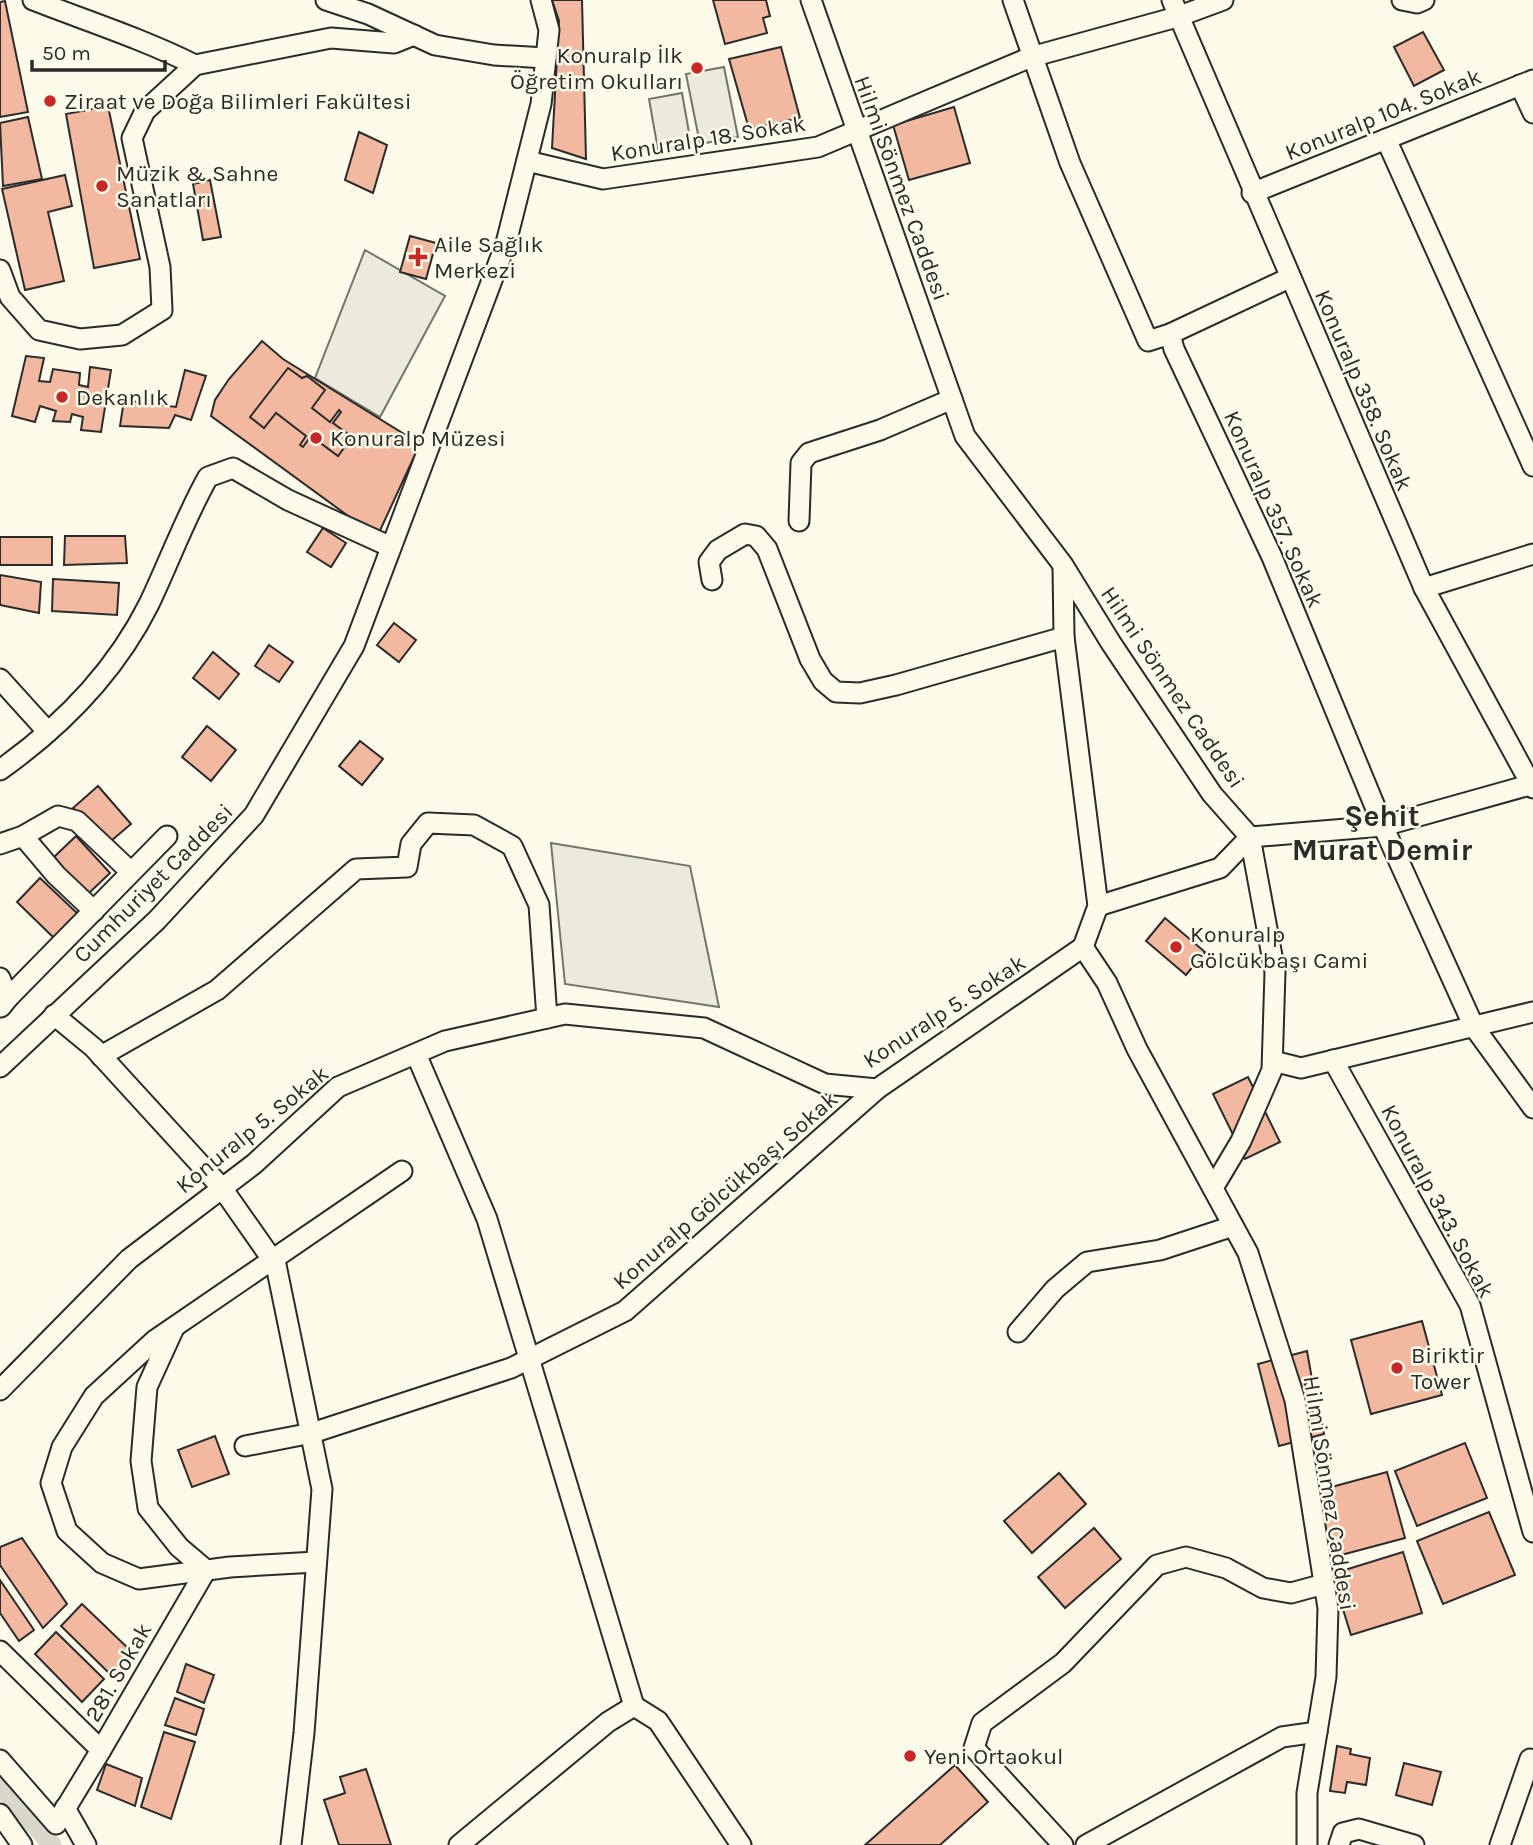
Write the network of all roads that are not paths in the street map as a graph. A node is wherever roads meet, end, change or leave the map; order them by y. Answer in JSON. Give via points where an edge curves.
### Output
{"nodes":[{"id":1,"x":33,"y":0,"type":"edge"},
{"id":2,"x":326,"y":0,"type":"edge"},
{"id":3,"x":541,"y":0,"type":"edge"},
{"id":4,"x":811,"y":0,"type":"edge"},
{"id":5,"x":1013,"y":0,"type":"edge"},
{"id":6,"x":1223,"y":0,"type":"edge"},
{"id":7,"x":1402,"y":0,"type":"edge"},
{"id":8,"x":1424,"y":0,"type":"edge"},
{"id":9,"x":1175,"y":8,"type":"edge"},
{"id":10,"x":414,"y":35,"type":"junction"},
{"id":11,"x":546,"y":58,"type":"junction"},
{"id":12,"x":1031,"y":58,"type":"junction"},
{"id":13,"x":195,"y":65,"type":"junction"},
{"id":14,"x":1526,"y":82,"type":"edge"},
{"id":15,"x":1533,"y":113,"type":"edge"},
{"id":16,"x":854,"y":130,"type":"junction"},
{"id":17,"x":1386,"y":139,"type":"junction"},
{"id":18,"x":527,"y":161,"type":"junction"},
{"id":19,"x":1252,"y":193,"type":"junction"},
{"id":20,"x":0,"y":270,"type":"edge"},
{"id":21,"x":1289,"y":278,"type":"junction"},
{"id":22,"x":1170,"y":334,"type":"junction"},
{"id":23,"x":952,"y":399,"type":"junction"},
{"id":24,"x":1533,"y":467,"type":"edge"},
{"id":25,"x":799,"y":521,"type":"dead end"},
{"id":26,"x":391,"y":547,"type":"junction"},
{"id":27,"x":1533,"y":554,"type":"edge"},
{"id":28,"x":1063,"y":565,"type":"junction"},
{"id":29,"x":712,"y":580,"type":"dead end"},
{"id":30,"x":1424,"y":589,"type":"junction"},
{"id":31,"x":1064,"y":637,"type":"junction"},
{"id":32,"x":0,"y":679,"type":"edge"},
{"id":33,"x":48,"y":732,"type":"junction"},
{"id":34,"x":0,"y":770,"type":"edge"},
{"id":35,"x":1532,"y":786,"type":"edge"},
{"id":36,"x":1383,"y":826,"type":"junction"},
{"id":37,"x":23,"y":836,"type":"junction"},
{"id":38,"x":167,"y":836,"type":"dead end"},
{"id":39,"x":1250,"y":837,"type":"junction"},
{"id":40,"x":0,"y":844,"type":"edge"},
{"id":41,"x":131,"y":872,"type":"junction"},
{"id":42,"x":1098,"y":906,"type":"junction"},
{"id":43,"x":94,"y":911,"type":"junction"},
{"id":44,"x":1083,"y":947,"type":"junction"},
{"id":45,"x":0,"y":978,"type":"edge"},
{"id":46,"x":4,"y":1003,"type":"edge"},
{"id":47,"x":1533,"y":1012,"type":"edge"},
{"id":48,"x":54,"y":1015,"type":"junction"},
{"id":49,"x":547,"y":1018,"type":"junction"},
{"id":50,"x":1474,"y":1027,"type":"junction"},
{"id":51,"x":416,"y":1054,"type":"junction"},
{"id":52,"x":101,"y":1056,"type":"junction"},
{"id":53,"x":1333,"y":1060,"type":"junction"},
{"id":54,"x":1273,"y":1061,"type":"junction"},
{"id":55,"x":0,"y":1067,"type":"edge"},
{"id":56,"x":877,"y":1089,"type":"junction"},
{"id":57,"x":1533,"y":1108,"type":"edge"},
{"id":58,"x":402,"y":1171,"type":"dead end"},
{"id":59,"x":222,"y":1188,"type":"junction"},
{"id":60,"x":1213,"y":1188,"type":"junction"},
{"id":61,"x":1233,"y":1226,"type":"junction"},
{"id":62,"x":271,"y":1258,"type":"junction"},
{"id":63,"x":175,"y":1326,"type":"junction"},
{"id":64,"x":1018,"y":1332,"type":"dead end"},
{"id":65,"x":529,"y":1359,"type":"junction"},
{"id":66,"x":0,"y":1390,"type":"edge"},
{"id":67,"x":312,"y":1433,"type":"junction"},
{"id":68,"x":245,"y":1446,"type":"dead end"},
{"id":69,"x":1533,"y":1532,"type":"edge"},
{"id":70,"x":316,"y":1562,"type":"junction"},
{"id":71,"x":206,"y":1570,"type":"junction"},
{"id":72,"x":1324,"y":1584,"type":"junction"},
{"id":73,"x":0,"y":1651,"type":"edge"},
{"id":74,"x":634,"y":1706,"type":"junction"},
{"id":75,"x":1317,"y":1732,"type":"junction"},
{"id":76,"x":101,"y":1750,"type":"junction"},
{"id":77,"x":1530,"y":1759,"type":"dead end"},
{"id":78,"x":0,"y":1760,"type":"edge"},
{"id":79,"x":65,"y":1808,"type":"junction"},
{"id":80,"x":0,"y":1814,"type":"edge"},
{"id":81,"x":22,"y":1845,"type":"edge"},
{"id":82,"x":86,"y":1845,"type":"edge"},
{"id":83,"x":291,"y":1845,"type":"edge"},
{"id":84,"x":459,"y":1845,"type":"edge"},
{"id":85,"x":741,"y":1845,"type":"edge"},
{"id":86,"x":1063,"y":1845,"type":"edge"},
{"id":87,"x":1086,"y":1845,"type":"edge"},
{"id":88,"x":1307,"y":1845,"type":"edge"},
{"id":89,"x":1339,"y":1845,"type":"edge"},
{"id":90,"x":1414,"y":1845,"type":"edge"},
{"id":91,"x":1500,"y":1845,"type":"edge"}],
"edges":[{"from":1,"to":13,"type":"street"},
{"from":2,"to":10,"type":"street"},
{"from":3,"to":11,"type":"street","name":"Cumhuriyet Caddesi","via":[[549,30]]},
{"from":4,"to":16,"type":"street","name":"Hilmi Sönmez Caddesi"},
{"from":5,"to":12,"type":"street"},
{"from":6,"to":9,"type":"street","name":"Konuralp 18. Sokak"},
{"from":7,"to":8,"type":"street"},
{"from":9,"to":12,"type":"street","name":"Konuralp 18. Sokak"},
{"from":9,"to":19,"type":"street","name":"Konuralp 358. Sokak"},
{"from":10,"to":11,"type":"street","via":[[435,45]]},
{"from":10,"to":13,"type":"street","via":[[394,43],[331,38]]},
{"from":11,"to":18,"type":"street","name":"Cumhuriyet Caddesi"},
{"from":12,"to":16,"type":"street","name":"Konuralp 18. Sokak"},
{"from":12,"to":22,"type":"street","via":[[1070,163],[1148,341]]},
{"from":13,"to":20,"type":"street","via":[[145,111],[132,138],[160,267],[162,310],[122,335],[80,339],[39,330],[10,298]]},
{"from":14,"to":15,"type":"street"},
{"from":14,"to":17,"type":"street","name":"Konuralp 104. Sokak"},
{"from":16,"to":18,"type":"street","name":"Konuralp 18. Sokak","via":[[818,147],[603,179]]},
{"from":16,"to":23,"type":"street","name":"Hilmi Sönmez Caddesi"},
{"from":17,"to":19,"type":"street","name":"Konuralp 104. Sokak"},
{"from":17,"to":24,"type":"street"},
{"from":18,"to":26,"type":"street","name":"Cumhuriyet Caddesi","via":[[506,243]]},
{"from":19,"to":21,"type":"street","name":"Konuralp 358. Sokak"},
{"from":21,"to":22,"type":"street"},
{"from":21,"to":30,"type":"street","name":"Konuralp 358. Sokak"},
{"from":22,"to":36,"type":"street","name":"Konuralp 357. Sokak","via":[[1272,557]]},
{"from":23,"to":25,"type":"street","via":[[880,430],[809,453],[802,463]]},
{"from":23,"to":28,"type":"street","name":"Hilmi Sönmez Caddesi","via":[[965,436]]},
{"from":26,"to":33,"type":"street","via":[[288,500],[233,468],[208,477],[148,606],[99,684]]},
{"from":26,"to":48,"type":"street","name":"Cumhuriyet Caddesi","via":[[354,646],[254,816],[157,920]]},
{"from":27,"to":30,"type":"street"},
{"from":28,"to":31,"type":"street","name":"Hilmi Sönmez Caddesi"},
{"from":28,"to":39,"type":"street","name":"Hilmi Sönmez Caddesi","via":[[1189,761]]},
{"from":29,"to":31,"type":"street","via":[[709,562],[718,550],[745,534],[756,536],[767,550],[810,660],[836,692],[860,693],[896,685]]},
{"from":30,"to":35,"type":"street","name":"Konuralp 358. Sokak"},
{"from":31,"to":42,"type":"street","name":"Hilmi Sönmez Caddesi"},
{"from":32,"to":33,"type":"street"},
{"from":33,"to":34,"type":"street"},
{"from":35,"to":36,"type":"street"},
{"from":36,"to":39,"type":"street"},
{"from":36,"to":50,"type":"street","name":"Konuralp 357. Sokak"},
{"from":37,"to":40,"type":"street"},
{"from":37,"to":41,"type":"street","via":[[58,816],[77,821]]},
{"from":37,"to":43,"type":"street","via":[[55,875]]},
{"from":38,"to":41,"type":"street"},
{"from":39,"to":42,"type":"street","via":[[1220,868]]},
{"from":39,"to":54,"type":"street","via":[[1275,972]]},
{"from":41,"to":43,"type":"street"},
{"from":42,"to":44,"type":"street","name":"Hilmi Sönmez Caddesi"},
{"from":43,"to":46,"type":"street"},
{"from":44,"to":56,"type":"street","name":"Konuralp 5. Sokak"},
{"from":44,"to":60,"type":"street","name":"Hilmi Sönmez Caddesi","via":[[1107,983]]},
{"from":45,"to":46,"type":"street"},
{"from":47,"to":50,"type":"street"},
{"from":48,"to":52,"type":"street"},
{"from":48,"to":55,"type":"street","name":"Cumhuriyet Caddesi"},
{"from":49,"to":51,"type":"street","name":"Konuralp 5. Sokak","via":[[445,1041]]},
{"from":49,"to":52,"type":"street","via":[[539,905],[512,846],[474,825],[428,824],[411,844],[407,867],[356,869],[217,990]]},
{"from":49,"to":56,"type":"street","name":"Konuralp 5. Sokak","via":[[565,1014],[704,1028],[825,1084]]},
{"from":50,"to":53,"type":"street"},
{"from":50,"to":57,"type":"street","name":"Konuralp 357. Sokak"},
{"from":51,"to":59,"type":"street","name":"Konuralp 5. Sokak","via":[[338,1087]]},
{"from":51,"to":65,"type":"street","via":[[488,1219]]},
{"from":52,"to":59,"type":"street"},
{"from":53,"to":54,"type":"street","via":[[1301,1068]]},
{"from":53,"to":69,"type":"street","name":"Konuralp 343. Sokak","via":[[1470,1305]]},
{"from":54,"to":60,"type":"street","via":[[1241,1141]]},
{"from":56,"to":65,"type":"street","name":"Konuralp Gölcükbaşı Sokak","via":[[625,1311]]},
{"from":58,"to":62,"type":"street"},
{"from":59,"to":62,"type":"street"},
{"from":59,"to":66,"type":"street","name":"Konuralp 5. Sokak","via":[[129,1259]]},
{"from":60,"to":61,"type":"street","name":"Hilmi Sönmez Caddesi"},
{"from":61,"to":64,"type":"street","via":[[1160,1250],[1087,1262],[1055,1289]]},
{"from":61,"to":72,"type":"street","name":"Hilmi Sönmez Caddesi","via":[[1248,1252],[1295,1400]]},
{"from":62,"to":63,"type":"street"},
{"from":62,"to":67,"type":"street"},
{"from":63,"to":71,"type":"street","via":[[147,1387],[141,1461],[148,1508],[178,1547]]},
{"from":63,"to":71,"type":"street","via":[[94,1396],[62,1447],[51,1483],[67,1531],[102,1563],[139,1578]]},
{"from":65,"to":67,"type":"street","name":"Konuralp Gölcükbaşı Sokak"},
{"from":65,"to":74,"type":"street"},
{"from":67,"to":68,"type":"street","name":"Konuralp Gölcükbaşı Sokak"},
{"from":67,"to":70,"type":"street","via":[[321,1489]]},
{"from":70,"to":71,"type":"street"},
{"from":70,"to":83,"type":"street"},
{"from":71,"to":76,"type":"street","name":"281. Sokak"},
{"from":72,"to":75,"type":"street","name":"Hilmi Sönmez Caddesi","via":[[1326,1677]]},
{"from":72,"to":86,"type":"street","via":[[1291,1593],[1263,1588],[1226,1567],[1186,1557],[1157,1564],[1063,1663],[982,1723],[974,1748]]},
{"from":73,"to":76,"type":"street","name":"281. Sokak"},
{"from":74,"to":84,"type":"street","via":[[608,1722]]},
{"from":74,"to":85,"type":"street","via":[[658,1721]]},
{"from":75,"to":87,"type":"street","via":[[1282,1737]]},
{"from":75,"to":88,"type":"street","name":"Hilmi Sönmez Caddesi","via":[[1307,1793]]},
{"from":76,"to":79,"type":"street"},
{"from":77,"to":91,"type":"street"},
{"from":78,"to":79,"type":"street","via":[[56,1824]]},
{"from":79,"to":82,"type":"street"},
{"from":80,"to":81,"type":"street"},
{"from":89,"to":90,"type":"street","via":[[1343,1833],[1359,1829]]}]}
